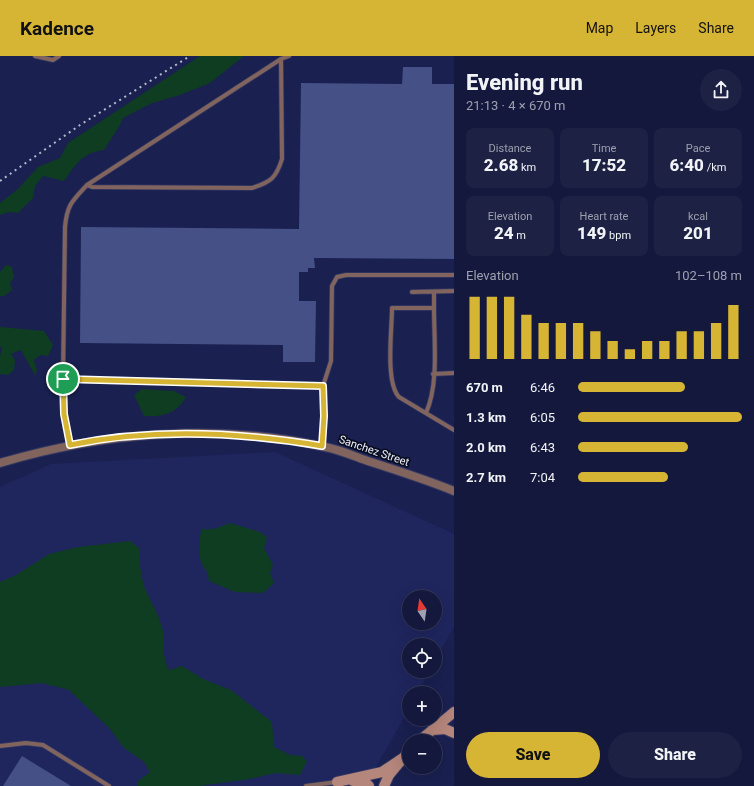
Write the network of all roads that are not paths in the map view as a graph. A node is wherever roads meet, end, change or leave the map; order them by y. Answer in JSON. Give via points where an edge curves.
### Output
{"nodes":[{"id":1,"x":35,"y":56,"type":"edge"},
{"id":2,"x":59,"y":56,"type":"edge"},
{"id":3,"x":289,"y":56,"type":"edge"},
{"id":4,"x":281,"y":59,"type":"junction"},
{"id":5,"x":87,"y":185,"type":"junction"},
{"id":6,"x":454,"y":275,"type":"edge"},
{"id":7,"x":454,"y":291,"type":"edge"},
{"id":8,"x":412,"y":292,"type":"dead end"},
{"id":9,"x":434,"y":292,"type":"junction"},
{"id":10,"x":434,"y":308,"type":"junction"},
{"id":11,"x":454,"y":373,"type":"edge"},
{"id":12,"x":433,"y":374,"type":"junction"},
{"id":13,"x":63,"y":379,"type":"junction"},
{"id":14,"x":323,"y":386,"type":"junction"},
{"id":15,"x":426,"y":413,"type":"junction"},
{"id":16,"x":454,"y":430,"type":"edge"},
{"id":17,"x":70,"y":445,"type":"junction"},
{"id":18,"x":322,"y":446,"type":"junction"},
{"id":19,"x":0,"y":463,"type":"edge"},
{"id":20,"x":454,"y":491,"type":"edge"},
{"id":21,"x":454,"y":712,"type":"edge"},
{"id":22,"x":432,"y":730,"type":"junction"},
{"id":23,"x":454,"y":733,"type":"edge"},
{"id":24,"x":427,"y":734,"type":"edge"},
{"id":25,"x":0,"y":746,"type":"edge"},
{"id":26,"x":402,"y":757,"type":"edge"},
{"id":27,"x":402,"y":760,"type":"edge"},
{"id":28,"x":338,"y":782,"type":"junction"},
{"id":29,"x":109,"y":786,"type":"edge"},
{"id":30,"x":306,"y":786,"type":"edge"},
{"id":31,"x":312,"y":786,"type":"edge"},
{"id":32,"x":369,"y":786,"type":"edge"},
{"id":33,"x":384,"y":786,"type":"edge"}],
"edges":[{"from":1,"to":2,"type":"lane","via":[[53,60]]},
{"from":3,"to":4,"type":"lane"},
{"from":4,"to":5,"type":"lane"},
{"from":4,"to":5,"type":"lane","via":[[282,159],[277,173],[266,184],[252,188],[92,188]]},
{"from":5,"to":13,"type":"lane","via":[[70,203],[66,213]]},
{"from":6,"to":14,"type":"lane","via":[[337,277],[332,286],[331,361]]},
{"from":7,"to":9,"type":"lane"},
{"from":8,"to":9,"type":"lane"},
{"from":9,"to":10,"type":"lane"},
{"from":10,"to":12,"type":"lane"},
{"from":10,"to":15,"type":"lane","via":[[392,308],[392,384],[399,397]]},
{"from":11,"to":12,"type":"lane"},
{"from":12,"to":15,"type":"lane","via":[[432,395]]},
{"from":13,"to":14,"type":"lane"},
{"from":13,"to":17,"type":"lane","via":[[64,414]]},
{"from":14,"to":18,"type":"lane"},
{"from":15,"to":16,"type":"lane"},
{"from":17,"to":18,"type":"street","name":"Sanchez Street","via":[[151,435],[214,434],[272,438]]},
{"from":17,"to":19,"type":"street","name":"Sanchez Street"},
{"from":18,"to":20,"type":"street","name":"Sanchez Street"},
{"from":21,"to":22,"type":"street"},
{"from":22,"to":23,"type":"street","via":[[445,729]]},
{"from":22,"to":24,"type":"street"},
{"from":25,"to":29,"type":"lane","via":[[26,743],[44,745]]},
{"from":26,"to":28,"type":"street","via":[[382,772]]},
{"from":27,"to":33,"type":"street"},
{"from":28,"to":31,"type":"lane"},
{"from":28,"to":32,"type":"street","via":[[359,781]]},
{"from":30,"to":31,"type":"lane"}]}
